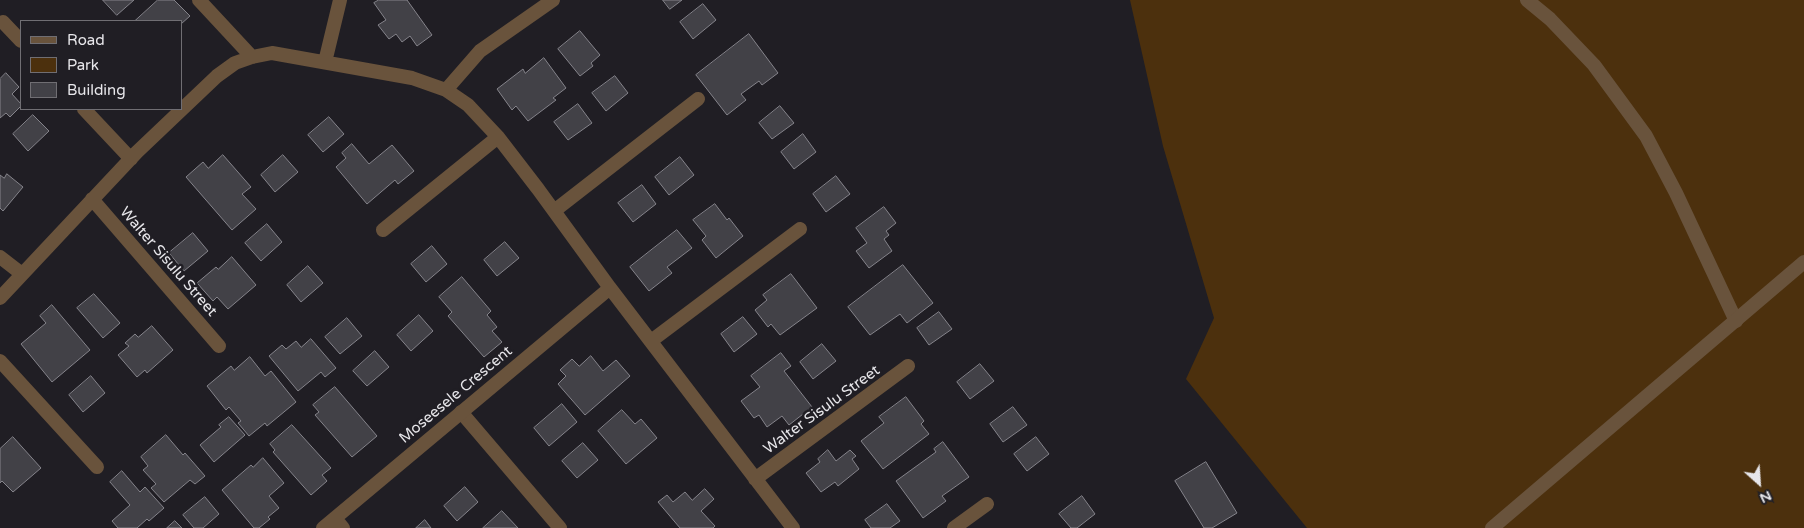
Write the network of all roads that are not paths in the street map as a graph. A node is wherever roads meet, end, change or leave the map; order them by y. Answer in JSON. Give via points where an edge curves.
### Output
{"nodes":[{"id":1,"x":199,"y":0,"type":"edge"},
{"id":2,"x":340,"y":0,"type":"edge"},
{"id":3,"x":554,"y":0,"type":"edge"},
{"id":4,"x":1527,"y":0,"type":"edge"},
{"id":5,"x":3,"y":22,"type":"dead end"},
{"id":6,"x":20,"y":40,"type":"edge"},
{"id":7,"x":252,"y":57,"type":"junction"},
{"id":8,"x":325,"y":62,"type":"junction"},
{"id":9,"x":446,"y":90,"type":"junction"},
{"id":10,"x":698,"y":99,"type":"dead end"},
{"id":11,"x":85,"y":110,"type":"edge"},
{"id":12,"x":182,"y":110,"type":"edge"},
{"id":13,"x":182,"y":110,"type":"edge"},
{"id":14,"x":498,"y":137,"type":"junction"},
{"id":15,"x":131,"y":159,"type":"junction"},
{"id":16,"x":92,"y":199,"type":"junction"},
{"id":17,"x":554,"y":211,"type":"junction"},
{"id":18,"x":800,"y":229,"type":"dead end"},
{"id":19,"x":383,"y":230,"type":"dead end"},
{"id":20,"x":0,"y":257,"type":"edge"},
{"id":21,"x":1804,"y":262,"type":"edge"},
{"id":22,"x":22,"y":274,"type":"junction"},
{"id":23,"x":610,"y":288,"type":"junction"},
{"id":24,"x":0,"y":298,"type":"edge"},
{"id":25,"x":1736,"y":320,"type":"junction"},
{"id":26,"x":651,"y":341,"type":"junction"},
{"id":27,"x":219,"y":346,"type":"dead end"},
{"id":28,"x":0,"y":361,"type":"edge"},
{"id":29,"x":908,"y":366,"type":"dead end"},
{"id":30,"x":462,"y":412,"type":"junction"},
{"id":31,"x":97,"y":467,"type":"dead end"},
{"id":32,"x":755,"y":479,"type":"junction"},
{"id":33,"x":987,"y":504,"type":"dead end"},
{"id":34,"x":339,"y":523,"type":"edge"},
{"id":35,"x":323,"y":528,"type":"edge"},
{"id":36,"x":560,"y":528,"type":"edge"},
{"id":37,"x":793,"y":528,"type":"edge"},
{"id":38,"x":954,"y":528,"type":"edge"},
{"id":39,"x":1492,"y":528,"type":"edge"}],
"edges":[{"from":1,"to":7,"type":"street"},
{"from":2,"to":8,"type":"street"},
{"from":3,"to":9,"type":"street","via":[[480,51]]},
{"from":4,"to":25,"type":"street","via":[[1594,64],[1646,136]]},
{"from":5,"to":6,"type":"street"},
{"from":7,"to":8,"type":"street","via":[[272,53]]},
{"from":7,"to":12,"type":"street","via":[[235,63],[217,76]]},
{"from":8,"to":9,"type":"street","via":[[412,78]]},
{"from":9,"to":14,"type":"street","via":[[468,105]]},
{"from":10,"to":17,"type":"street"},
{"from":11,"to":15,"type":"street"},
{"from":13,"to":15,"type":"street"},
{"from":14,"to":17,"type":"street"},
{"from":14,"to":19,"type":"street"},
{"from":15,"to":16,"type":"street"},
{"from":16,"to":22,"type":"street"},
{"from":16,"to":27,"type":"street","name":"Walter Sisulu Street"},
{"from":17,"to":23,"type":"street"},
{"from":18,"to":26,"type":"street"},
{"from":20,"to":22,"type":"street"},
{"from":21,"to":25,"type":"street"},
{"from":22,"to":24,"type":"street"},
{"from":23,"to":26,"type":"street"},
{"from":23,"to":30,"type":"street","name":"Moseesele Crescent"},
{"from":25,"to":39,"type":"street"},
{"from":26,"to":32,"type":"street"},
{"from":28,"to":31,"type":"street"},
{"from":29,"to":32,"type":"street","name":"Walter Sisulu Street"},
{"from":30,"to":34,"type":"street","name":"Moseesele Crescent"},
{"from":30,"to":36,"type":"street"},
{"from":32,"to":37,"type":"street"},
{"from":33,"to":38,"type":"street"},
{"from":34,"to":35,"type":"street","name":"Moseesele Crescent"}]}
